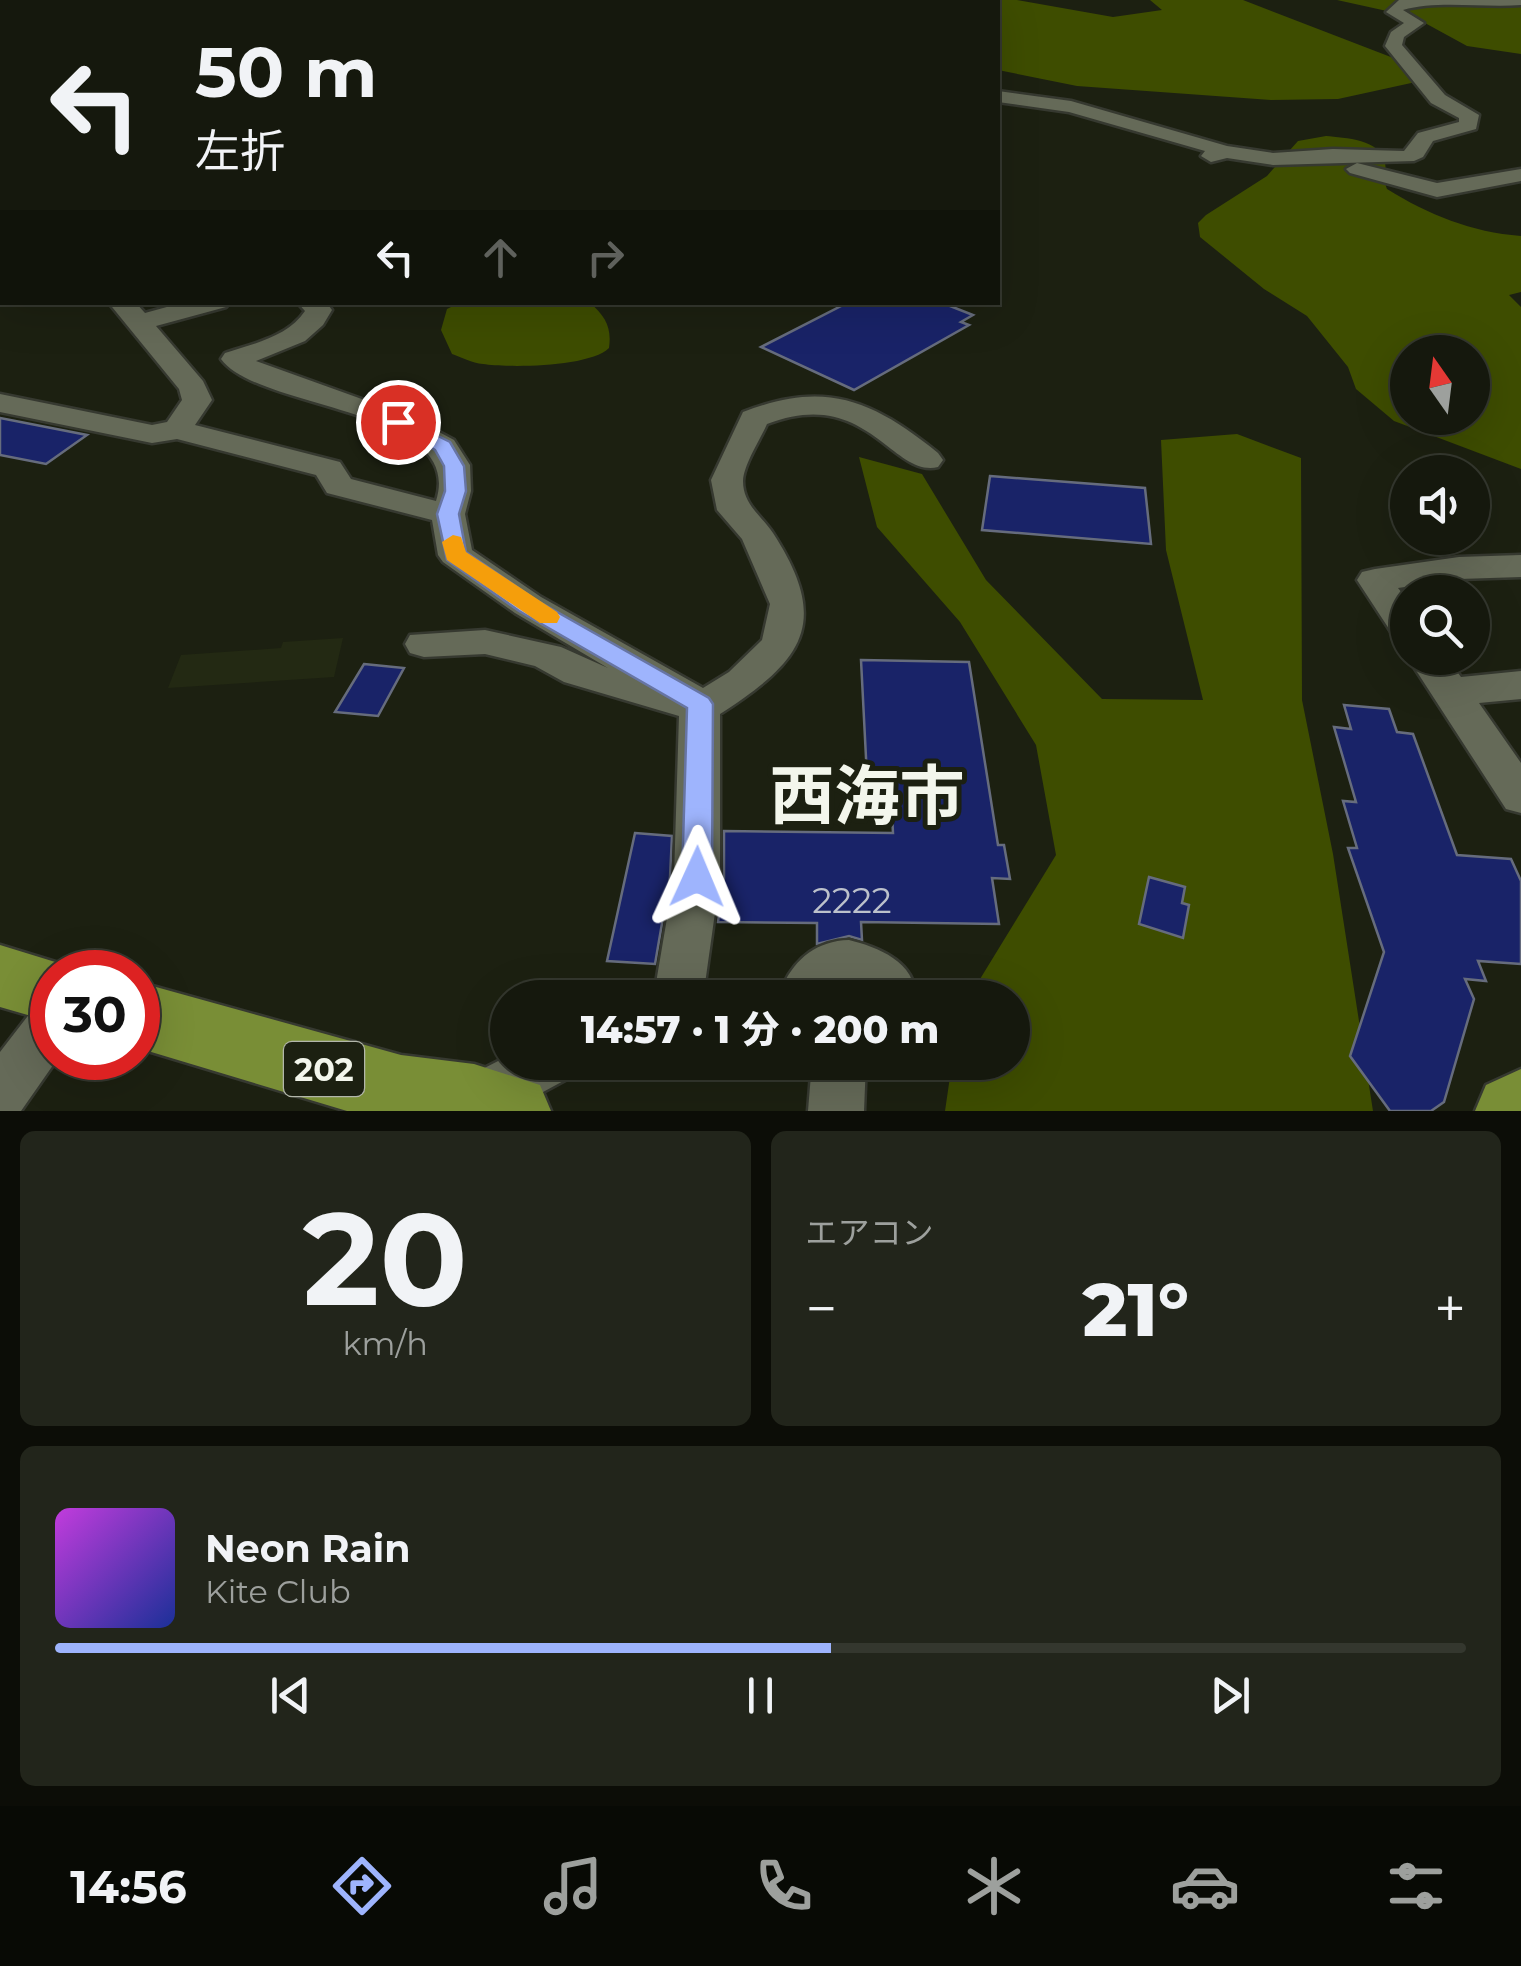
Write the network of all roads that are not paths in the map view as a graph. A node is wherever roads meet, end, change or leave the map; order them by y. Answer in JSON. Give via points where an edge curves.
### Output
{"nodes":[{"id":1,"x":1425,"y":0,"type":"edge"},
{"id":2,"x":1521,"y":0,"type":"edge"},
{"id":3,"x":1000,"y":97,"type":"edge"},
{"id":4,"x":1211,"y":156,"type":"junction"},
{"id":5,"x":1521,"y":175,"type":"edge"},
{"id":6,"x":194,"y":305,"type":"edge"},
{"id":7,"x":313,"y":305,"type":"edge"},
{"id":8,"x":129,"y":313,"type":"edge"},
{"id":9,"x":0,"y":403,"type":"edge"},
{"id":10,"x":177,"y":430,"type":"junction"},
{"id":11,"x":926,"y":460,"type":"dead end"},
{"id":12,"x":448,"y":514,"type":"junction"},
{"id":13,"x":1519,"y":568,"type":"edge"},
{"id":14,"x":1410,"y":575,"type":"edge"},
{"id":15,"x":1390,"y":578,"type":"edge"},
{"id":16,"x":1390,"y":603,"type":"edge"},
{"id":17,"x":424,"y":644,"type":"dead end"},
{"id":18,"x":1439,"y":675,"type":"edge"},
{"id":19,"x":1521,"y":685,"type":"edge"},
{"id":20,"x":1452,"y":692,"type":"junction"},
{"id":21,"x":700,"y":708,"type":"junction"},
{"id":22,"x":1521,"y":797,"type":"edge"},
{"id":23,"x":0,"y":976,"type":"edge"},
{"id":24,"x":681,"y":980,"type":"edge"},
{"id":25,"x":812,"y":980,"type":"edge"},
{"id":26,"x":884,"y":980,"type":"edge"},
{"id":27,"x":30,"y":985,"type":"edge"},
{"id":28,"x":160,"y":1023,"type":"edge"},
{"id":29,"x":30,"y":1054,"type":"edge"},
{"id":30,"x":526,"y":1080,"type":"edge"},
{"id":31,"x":837,"y":1080,"type":"edge"},
{"id":32,"x":861,"y":1080,"type":"edge"},
{"id":33,"x":0,"y":1095,"type":"edge"},
{"id":34,"x":396,"y":1101,"type":"edge"},
{"id":35,"x":493,"y":1106,"type":"edge"},
{"id":36,"x":1521,"y":1106,"type":"edge"},
{"id":37,"x":836,"y":1111,"type":"edge"},
{"id":38,"x":861,"y":1111,"type":"edge"},
{"id":39,"x":1514,"y":1111,"type":"edge"}],
"edges":[{"from":1,"to":2,"type":"street"},
{"from":1,"to":4,"type":"street","via":[[1394,12],[1416,23],[1397,34],[1393,46],[1438,99],[1469,115],[1469,125],[1425,137],[1407,156]]},
{"from":3,"to":4,"type":"street","via":[[1071,107],[1218,148]]},
{"from":4,"to":5,"type":"street","via":[[1249,166],[1342,167],[1436,190]]},
{"from":6,"to":8,"type":"street"},
{"from":7,"to":12,"type":"street","via":[[317,319],[235,359],[254,373],[321,392],[443,446],[454,466]]},
{"from":8,"to":10,"type":"street","via":[[193,387],[197,400]]},
{"from":9,"to":10,"type":"street","via":[[152,434]]},
{"from":10,"to":12,"type":"street","via":[[329,470],[338,486]]},
{"from":11,"to":21,"type":"street","via":[[859,411],[783,404],[754,418],[728,480],[734,510],[758,536],[788,604],[780,644],[742,681]]},
{"from":12,"to":21,"type":"street","via":[[455,555]]},
{"from":13,"to":14,"type":"street"},
{"from":15,"to":16,"type":"street","via":[[1375,580]]},
{"from":17,"to":21,"type":"street","via":[[485,642],[547,656],[578,674]]},
{"from":18,"to":20,"type":"street"},
{"from":19,"to":20,"type":"street"},
{"from":20,"to":22,"type":"street"},
{"from":21,"to":24,"type":"street","via":[[697,877]]},
{"from":23,"to":27,"type":"highway"},
{"from":25,"to":26,"type":"street","via":[[845,960],[872,966]]},
{"from":28,"to":34,"type":"highway","number":"202"},
{"from":29,"to":33,"type":"street"},
{"from":30,"to":35,"type":"street"},
{"from":31,"to":37,"type":"street"},
{"from":32,"to":38,"type":"street"},
{"from":34,"to":35,"type":"highway","number":"202"},
{"from":36,"to":39,"type":"highway"}]}
